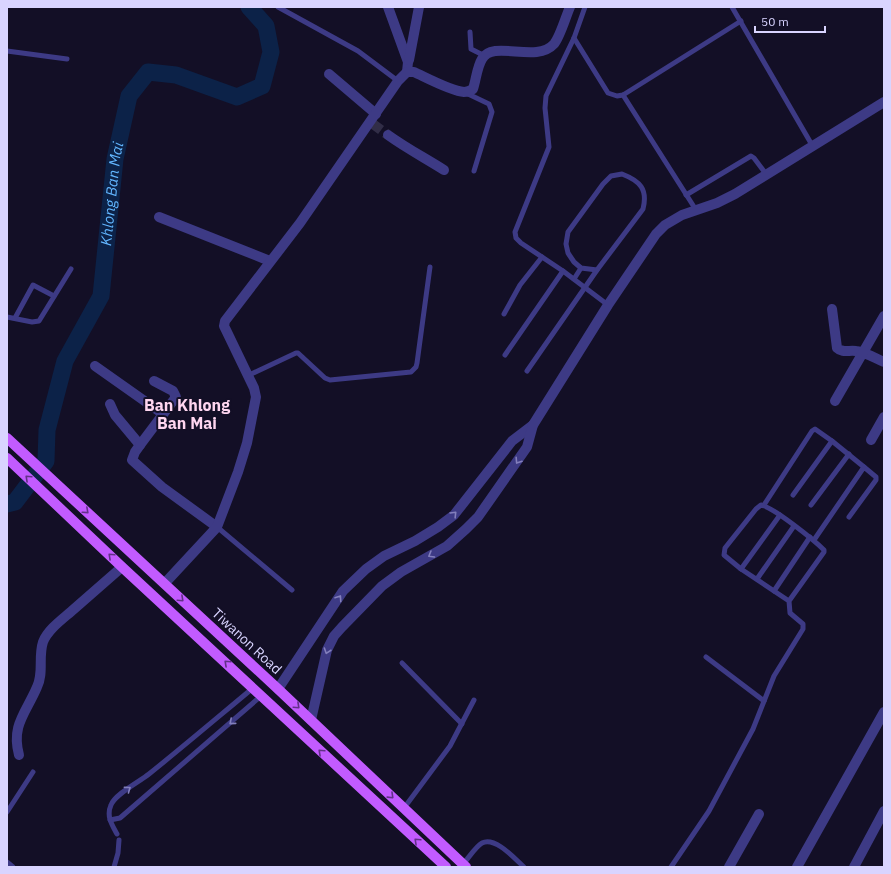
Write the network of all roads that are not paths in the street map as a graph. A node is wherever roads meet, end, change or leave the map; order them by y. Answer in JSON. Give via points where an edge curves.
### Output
{"nodes":[{"id":1,"x":278,"y":7,"type":"edge"},
{"id":2,"x":388,"y":7,"type":"edge"},
{"id":3,"x":419,"y":7,"type":"edge"},
{"id":4,"x":570,"y":7,"type":"edge"},
{"id":5,"x":585,"y":7,"type":"edge"},
{"id":6,"x":732,"y":7,"type":"edge"},
{"id":7,"x":741,"y":21,"type":"junction"},
{"id":8,"x":470,"y":32,"type":"dead end"},
{"id":9,"x":574,"y":38,"type":"junction"},
{"id":10,"x":7,"y":51,"type":"edge"},
{"id":11,"x":485,"y":56,"type":"junction"},
{"id":12,"x":67,"y":59,"type":"dead end"},
{"id":13,"x":408,"y":67,"type":"junction"},
{"id":14,"x":329,"y":74,"type":"dead end"},
{"id":15,"x":398,"y":81,"type":"junction"},
{"id":16,"x":465,"y":92,"type":"junction"},
{"id":17,"x":623,"y":95,"type":"junction"},
{"id":18,"x":884,"y":102,"type":"edge"},
{"id":19,"x":373,"y":120,"type":"junction"},
{"id":20,"x":388,"y":135,"type":"tunnel mouth"},
{"id":21,"x":812,"y":145,"type":"junction"},
{"id":22,"x":444,"y":170,"type":"dead end"},
{"id":23,"x":474,"y":171,"type":"dead end"},
{"id":24,"x":766,"y":174,"type":"junction"},
{"id":25,"x":686,"y":195,"type":"junction"},
{"id":26,"x":696,"y":210,"type":"junction"},
{"id":27,"x":159,"y":217,"type":"dead end"},
{"id":28,"x":542,"y":257,"type":"junction"},
{"id":29,"x":270,"y":261,"type":"junction"},
{"id":30,"x":430,"y":267,"type":"dead end"},
{"id":31,"x":581,"y":268,"type":"junction"},
{"id":32,"x":71,"y":270,"type":"dead end"},
{"id":33,"x":597,"y":270,"type":"junction"},
{"id":34,"x":563,"y":271,"type":"junction"},
{"id":35,"x":574,"y":279,"type":"junction"},
{"id":36,"x":585,"y":288,"type":"junction"},
{"id":37,"x":54,"y":296,"type":"junction"},
{"id":38,"x":608,"y":305,"type":"junction"},
{"id":39,"x":832,"y":309,"type":"dead end"},
{"id":40,"x":504,"y":314,"type":"dead end"},
{"id":41,"x":884,"y":316,"type":"edge"},
{"id":42,"x":7,"y":317,"type":"edge"},
{"id":43,"x":15,"y":318,"type":"junction"},
{"id":44,"x":864,"y":353,"type":"junction"},
{"id":45,"x":505,"y":355,"type":"dead end"},
{"id":46,"x":884,"y":362,"type":"edge"},
{"id":47,"x":95,"y":366,"type":"dead end"},
{"id":48,"x":527,"y":371,"type":"dead end"},
{"id":49,"x":249,"y":375,"type":"junction"},
{"id":50,"x":154,"y":381,"type":"dead end"},
{"id":51,"x":835,"y":401,"type":"dead end"},
{"id":52,"x":110,"y":404,"type":"dead end"},
{"id":53,"x":163,"y":414,"type":"junction"},
{"id":54,"x":884,"y":417,"type":"edge"},
{"id":55,"x":533,"y":425,"type":"junction"},
{"id":56,"x":7,"y":438,"type":"edge"},
{"id":57,"x":871,"y":440,"type":"dead end"},
{"id":58,"x":832,"y":441,"type":"junction"},
{"id":59,"x":140,"y":445,"type":"junction"},
{"id":60,"x":849,"y":454,"type":"junction"},
{"id":61,"x":8,"y":459,"type":"edge"},
{"id":62,"x":864,"y":467,"type":"junction"},
{"id":63,"x":793,"y":495,"type":"dead end"},
{"id":64,"x":764,"y":505,"type":"junction"},
{"id":65,"x":811,"y":506,"type":"dead end"},
{"id":66,"x":780,"y":515,"type":"junction"},
{"id":67,"x":849,"y":517,"type":"dead end"},
{"id":68,"x":794,"y":526,"type":"junction"},
{"id":69,"x":217,"y":527,"type":"junction"},
{"id":70,"x":812,"y":539,"type":"junction"},
{"id":71,"x":122,"y":567,"type":"junction"},
{"id":72,"x":741,"y":569,"type":"junction"},
{"id":73,"x":757,"y":580,"type":"junction"},
{"id":74,"x":165,"y":582,"type":"junction"},
{"id":75,"x":292,"y":590,"type":"dead end"},
{"id":76,"x":774,"y":591,"type":"junction"},
{"id":77,"x":789,"y":601,"type":"junction"},
{"id":78,"x":321,"y":624,"type":"junction"},
{"id":79,"x":334,"y":636,"type":"junction"},
{"id":80,"x":706,"y":657,"type":"dead end"},
{"id":81,"x":402,"y":663,"type":"dead end"},
{"id":82,"x":253,"y":688,"type":"junction"},
{"id":83,"x":278,"y":689,"type":"junction"},
{"id":84,"x":261,"y":696,"type":"junction"},
{"id":85,"x":474,"y":700,"type":"dead end"},
{"id":86,"x":764,"y":701,"type":"junction"},
{"id":87,"x":884,"y":712,"type":"edge"},
{"id":88,"x":311,"y":720,"type":"junction"},
{"id":89,"x":462,"y":724,"type":"junction"},
{"id":90,"x":19,"y":755,"type":"dead end"},
{"id":91,"x":33,"y":772,"type":"dead end"},
{"id":92,"x":404,"y":808,"type":"junction"},
{"id":93,"x":884,"y":811,"type":"edge"},
{"id":94,"x":7,"y":812,"type":"edge"},
{"id":95,"x":759,"y":814,"type":"dead end"},
{"id":96,"x":110,"y":820,"type":"junction"},
{"id":97,"x":117,"y":834,"type":"dead end"},
{"id":98,"x":119,"y":840,"type":"dead end"},
{"id":99,"x":7,"y":862,"type":"edge"},
{"id":100,"x":464,"y":866,"type":"edge"},
{"id":101,"x":13,"y":867,"type":"edge"},
{"id":102,"x":114,"y":867,"type":"edge"},
{"id":103,"x":446,"y":867,"type":"edge"},
{"id":104,"x":524,"y":867,"type":"edge"},
{"id":105,"x":671,"y":867,"type":"edge"},
{"id":106,"x":729,"y":867,"type":"edge"},
{"id":107,"x":797,"y":867,"type":"edge"},
{"id":108,"x":854,"y":867,"type":"edge"}],
"edges":[{"from":1,"to":15,"type":"lane","via":[[358,51]]},
{"from":2,"to":13,"type":"street"},
{"from":3,"to":13,"type":"street"},
{"from":4,"to":11,"type":"street","via":[[555,43],[547,50],[496,51]]},
{"from":5,"to":9,"type":"lane"},
{"from":6,"to":7,"type":"lane"},
{"from":7,"to":17,"type":"lane"},
{"from":7,"to":21,"type":"lane"},
{"from":8,"to":11,"type":"lane","via":[[471,49]]},
{"from":9,"to":17,"type":"lane","via":[[608,93]]},
{"from":9,"to":28,"type":"lane","via":[[546,96],[549,147],[515,232],[521,243]]},
{"from":10,"to":12,"type":"lane"},
{"from":11,"to":16,"type":"street","via":[[473,89]]},
{"from":13,"to":15,"type":"street"},
{"from":13,"to":16,"type":"street","via":[[414,72]]},
{"from":14,"to":19,"type":"street"},
{"from":15,"to":19,"type":"street"},
{"from":16,"to":23,"type":"lane","via":[[489,104],[492,112]]},
{"from":17,"to":25,"type":"lane"},
{"from":18,"to":21,"type":"street"},
{"from":19,"to":29,"type":"street"},
{"from":20,"to":22,"type":"street"},
{"from":21,"to":24,"type":"street"},
{"from":24,"to":25,"type":"lane","via":[[752,156]]},
{"from":24,"to":26,"type":"street","via":[[735,194]]},
{"from":25,"to":26,"type":"lane"},
{"from":26,"to":38,"type":"street","via":[[665,225],[656,234]]},
{"from":27,"to":29,"type":"street"},
{"from":28,"to":34,"type":"lane"},
{"from":28,"to":40,"type":"lane","via":[[520,284]]},
{"from":29,"to":49,"type":"street","via":[[225,321],[224,326]]},
{"from":30,"to":49,"type":"lane","via":[[417,362],[411,372],[330,380],[296,353]]},
{"from":31,"to":33,"type":"lane"},
{"from":31,"to":33,"type":"lane","via":[[568,253],[568,232],[603,184],[611,176],[622,174],[634,178],[642,187],[646,199],[644,209]]},
{"from":31,"to":35,"type":"lane"},
{"from":32,"to":37,"type":"lane"},
{"from":33,"to":36,"type":"lane"},
{"from":34,"to":35,"type":"lane"},
{"from":34,"to":45,"type":"lane"},
{"from":35,"to":36,"type":"lane"},
{"from":36,"to":38,"type":"lane"},
{"from":36,"to":48,"type":"lane"},
{"from":37,"to":43,"type":"lane","via":[[39,321]]},
{"from":37,"to":43,"type":"lane","via":[[32,285]]},
{"from":38,"to":55,"type":"street"},
{"from":39,"to":44,"type":"street","via":[[836,348]]},
{"from":41,"to":44,"type":"street"},
{"from":42,"to":43,"type":"lane"},
{"from":44,"to":46,"type":"street"},
{"from":44,"to":51,"type":"street"},
{"from":47,"to":53,"type":"street"},
{"from":49,"to":69,"type":"street","via":[[256,397],[247,443]]},
{"from":50,"to":53,"type":"street","via":[[176,395],[174,402]]},
{"from":52,"to":59,"type":"street","via":[[115,415]]},
{"from":53,"to":59,"type":"street"},
{"from":54,"to":57,"type":"street"},
{"from":78,"to":55,"type":"street","one_way":true,"via":[[343,591],[366,569],[454,515],[512,441]]},
{"from":55,"to":79,"type":"street","one_way":true,"via":[[527,447],[478,517],[447,546],[382,586]]},
{"from":56,"to":74,"type":"main road","name":"Tiwanon Road","one_way":true},
{"from":58,"to":60,"type":"lane"},
{"from":58,"to":63,"type":"lane"},
{"from":58,"to":64,"type":"lane","via":[[819,430],[812,430]]},
{"from":59,"to":69,"type":"street","via":[[132,460],[162,487]]},
{"from":60,"to":62,"type":"lane"},
{"from":60,"to":65,"type":"lane"},
{"from":71,"to":61,"type":"main road","one_way":true},
{"from":62,"to":67,"type":"lane","via":[[876,477],[876,480]]},
{"from":62,"to":70,"type":"lane"},
{"from":64,"to":66,"type":"lane"},
{"from":64,"to":72,"type":"lane","via":[[756,509],[724,548],[724,555]]},
{"from":66,"to":68,"type":"lane"},
{"from":66,"to":72,"type":"lane"},
{"from":68,"to":70,"type":"lane"},
{"from":68,"to":73,"type":"lane"},
{"from":69,"to":74,"type":"street"},
{"from":69,"to":75,"type":"lane"},
{"from":70,"to":76,"type":"lane"},
{"from":70,"to":77,"type":"lane","via":[[824,552]]},
{"from":82,"to":71,"type":"main road","one_way":true},
{"from":71,"to":90,"type":"street","via":[[45,638],[41,649],[40,680],[17,729],[16,745]]},
{"from":72,"to":73,"type":"lane"},
{"from":73,"to":76,"type":"lane"},
{"from":74,"to":83,"type":"main road","name":"Tiwanon Road","one_way":true},
{"from":76,"to":77,"type":"lane"},
{"from":77,"to":86,"type":"lane","via":[[790,613],[803,624],[803,629],[774,676]]},
{"from":78,"to":79,"type":"street"},
{"from":78,"to":83,"type":"street"},
{"from":79,"to":88,"type":"street","one_way":true,"via":[[327,650]]},
{"from":80,"to":86,"type":"lane"},
{"from":81,"to":89,"type":"lane"},
{"from":82,"to":84,"type":"main road"},
{"from":96,"to":82,"type":"lane","one_way":true,"via":[[111,804],[119,795]]},
{"from":83,"to":88,"type":"main road","name":"Tiwanon Road","one_way":true},
{"from":84,"to":96,"type":"lane","one_way":true,"via":[[120,818]]},
{"from":103,"to":84,"type":"main road","one_way":true},
{"from":85,"to":89,"type":"lane"},
{"from":86,"to":105,"type":"lane","via":[[754,729],[709,811]]},
{"from":87,"to":107,"type":"street"},
{"from":88,"to":92,"type":"main road","name":"Tiwanon Road","one_way":true},
{"from":89,"to":92,"type":"lane","via":[[450,746]]},
{"from":91,"to":94,"type":"lane"},
{"from":92,"to":100,"type":"main road","name":"Tiwanon Road"},
{"from":93,"to":108,"type":"street"},
{"from":95,"to":106,"type":"street"},
{"from":96,"to":97,"type":"lane"},
{"from":98,"to":102,"type":"lane"},
{"from":99,"to":101,"type":"lane"},
{"from":100,"to":104,"type":"lane","via":[[481,843],[487,842],[498,845]]}]}
